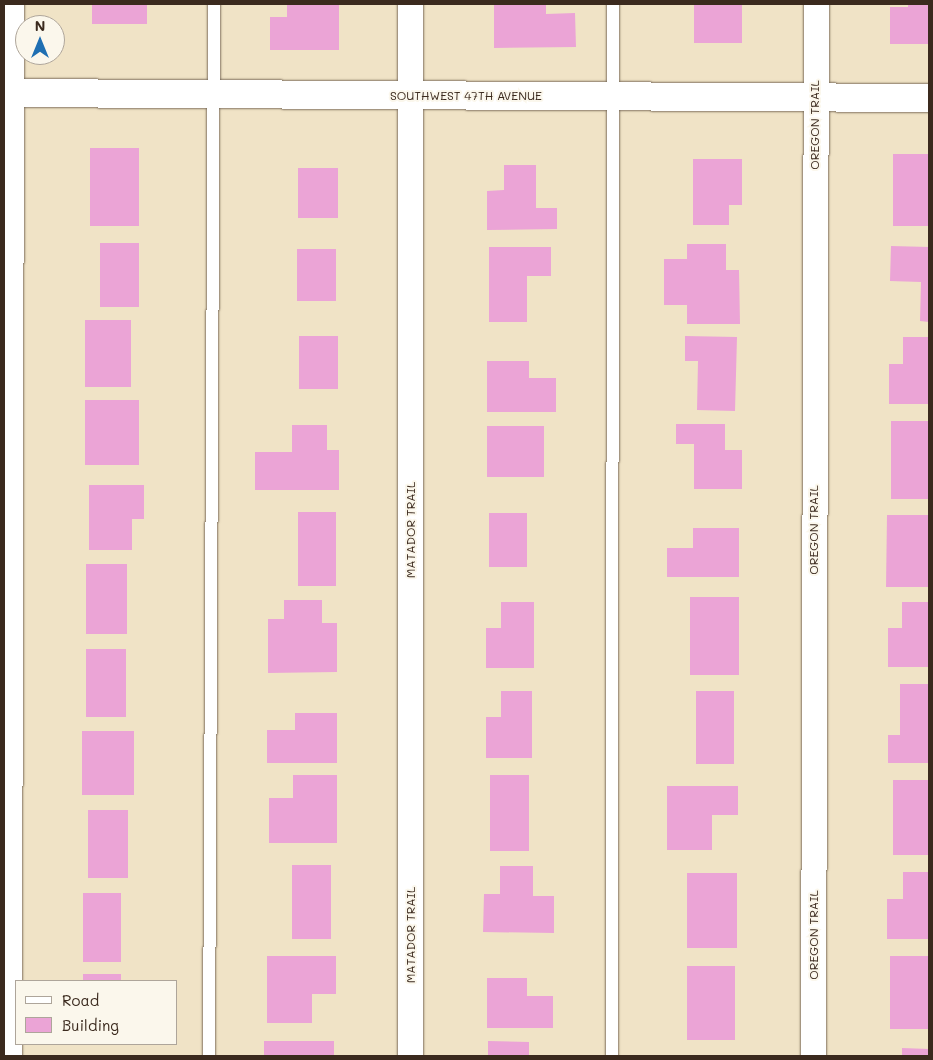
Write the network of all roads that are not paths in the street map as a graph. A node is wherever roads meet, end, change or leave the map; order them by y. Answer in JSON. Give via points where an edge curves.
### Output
{"nodes":[{"id":1,"x":11,"y":4,"type":"edge"},
{"id":2,"x":214,"y":4,"type":"edge"},
{"id":3,"x":410,"y":4,"type":"edge"},
{"id":4,"x":613,"y":4,"type":"edge"},
{"id":5,"x":816,"y":4,"type":"edge"},
{"id":6,"x":8,"y":93,"type":"edge"},
{"id":7,"x":216,"y":94,"type":"junction"},
{"id":8,"x":412,"y":95,"type":"junction"},
{"id":9,"x":615,"y":96,"type":"junction"},
{"id":10,"x":815,"y":97,"type":"junction"},
{"id":11,"x":929,"y":98,"type":"edge"},
{"id":12,"x":9,"y":1056,"type":"edge"},
{"id":13,"x":209,"y":1056,"type":"edge"},
{"id":14,"x":410,"y":1056,"type":"edge"},
{"id":15,"x":612,"y":1056,"type":"edge"},
{"id":16,"x":813,"y":1056,"type":"edge"}],
"edges":[{"from":1,"to":6,"type":"street"},
{"from":2,"to":7,"type":"lane"},
{"from":3,"to":8,"type":"street","name":"MATADOR TRAIL"},
{"from":4,"to":9,"type":"lane"},
{"from":5,"to":10,"type":"street","name":"OREGON TRAIL"},
{"from":6,"to":7,"type":"street","name":"SOUTHWEST 47TH AVENUE"},
{"from":6,"to":12,"type":"street"},
{"from":7,"to":8,"type":"street","name":"SOUTHWEST 47TH AVENUE"},
{"from":7,"to":13,"type":"lane"},
{"from":8,"to":9,"type":"street","name":"SOUTHWEST 47TH AVENUE"},
{"from":8,"to":14,"type":"street","name":"MATADOR TRAIL"},
{"from":9,"to":10,"type":"street","name":"SOUTHWEST 47TH AVENUE"},
{"from":9,"to":15,"type":"lane"},
{"from":10,"to":11,"type":"street","name":"SOUTHWEST 47TH AVENUE"},
{"from":10,"to":16,"type":"street","name":"OREGON TRAIL"}]}
